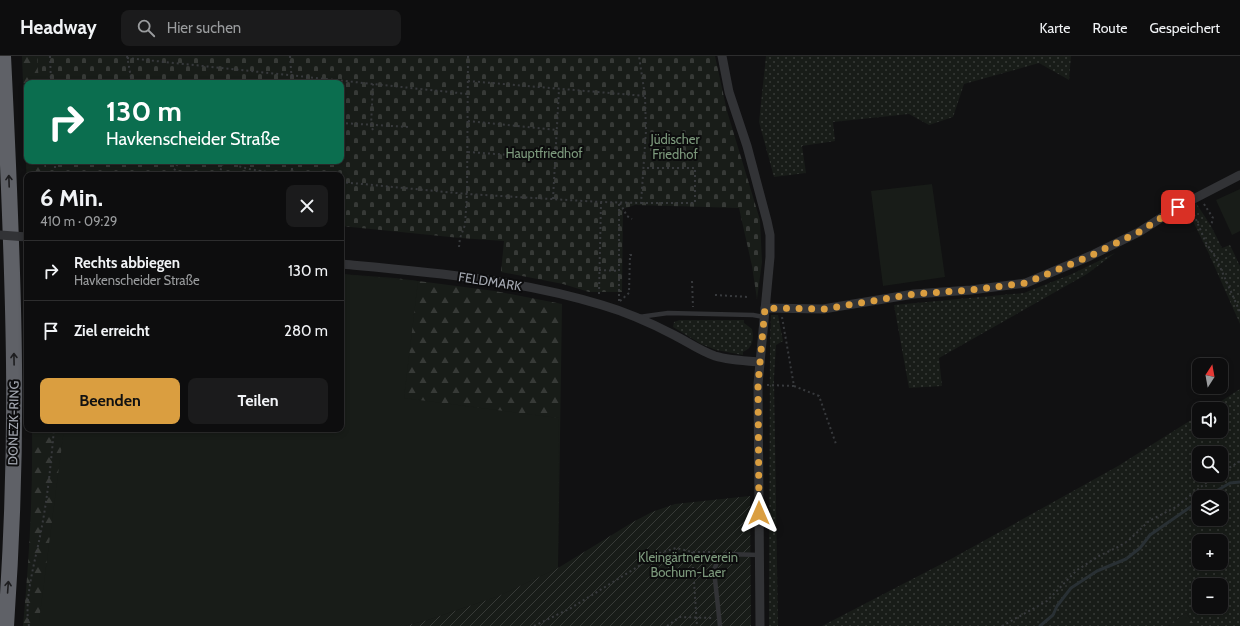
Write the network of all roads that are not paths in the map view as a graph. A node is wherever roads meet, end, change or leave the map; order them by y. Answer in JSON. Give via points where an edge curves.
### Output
{"nodes":[{"id":1,"x":3,"y":56,"type":"edge"},
{"id":2,"x":722,"y":56,"type":"edge"},
{"id":3,"x":1240,"y":175,"type":"edge"},
{"id":4,"x":0,"y":235,"type":"edge"},
{"id":5,"x":24,"y":237,"type":"edge"},
{"id":6,"x":344,"y":264,"type":"edge"},
{"id":7,"x":764,"y":312,"type":"junction"},
{"id":8,"x":636,"y":317,"type":"junction"},
{"id":9,"x":760,"y":362,"type":"junction"},
{"id":10,"x":759,"y":555,"type":"junction"},
{"id":11,"x":6,"y":626,"type":"edge"},
{"id":12,"x":720,"y":626,"type":"edge"},
{"id":13,"x":760,"y":626,"type":"edge"}],
"edges":[{"from":11,"to":1,"type":"highway","name":"DONEZK-RING","one_way":true,"via":[[14,357]]},
{"from":2,"to":7,"type":"street","via":[[729,92],[747,146],[768,228],[770,257]]},
{"from":3,"to":7,"type":"street","via":[[1188,202],[1139,232],[1026,283],[914,294],[824,309],[780,308]]},
{"from":4,"to":5,"type":"street","bridge":true},
{"from":6,"to":8,"type":"street","name":"FELDMARK","via":[[493,280],[546,290],[598,304],[615,305]]},
{"from":7,"to":8,"type":"lane","name":"FELDMARK","via":[[753,315],[668,313]]},
{"from":7,"to":9,"type":"street"},
{"from":8,"to":9,"type":"street","name":"FELDMARK","via":[[716,356]]},
{"from":9,"to":10,"type":"street"},
{"from":10,"to":12,"type":"lane","via":[[727,554],[718,560],[714,570]]},
{"from":10,"to":13,"type":"street"}]}
